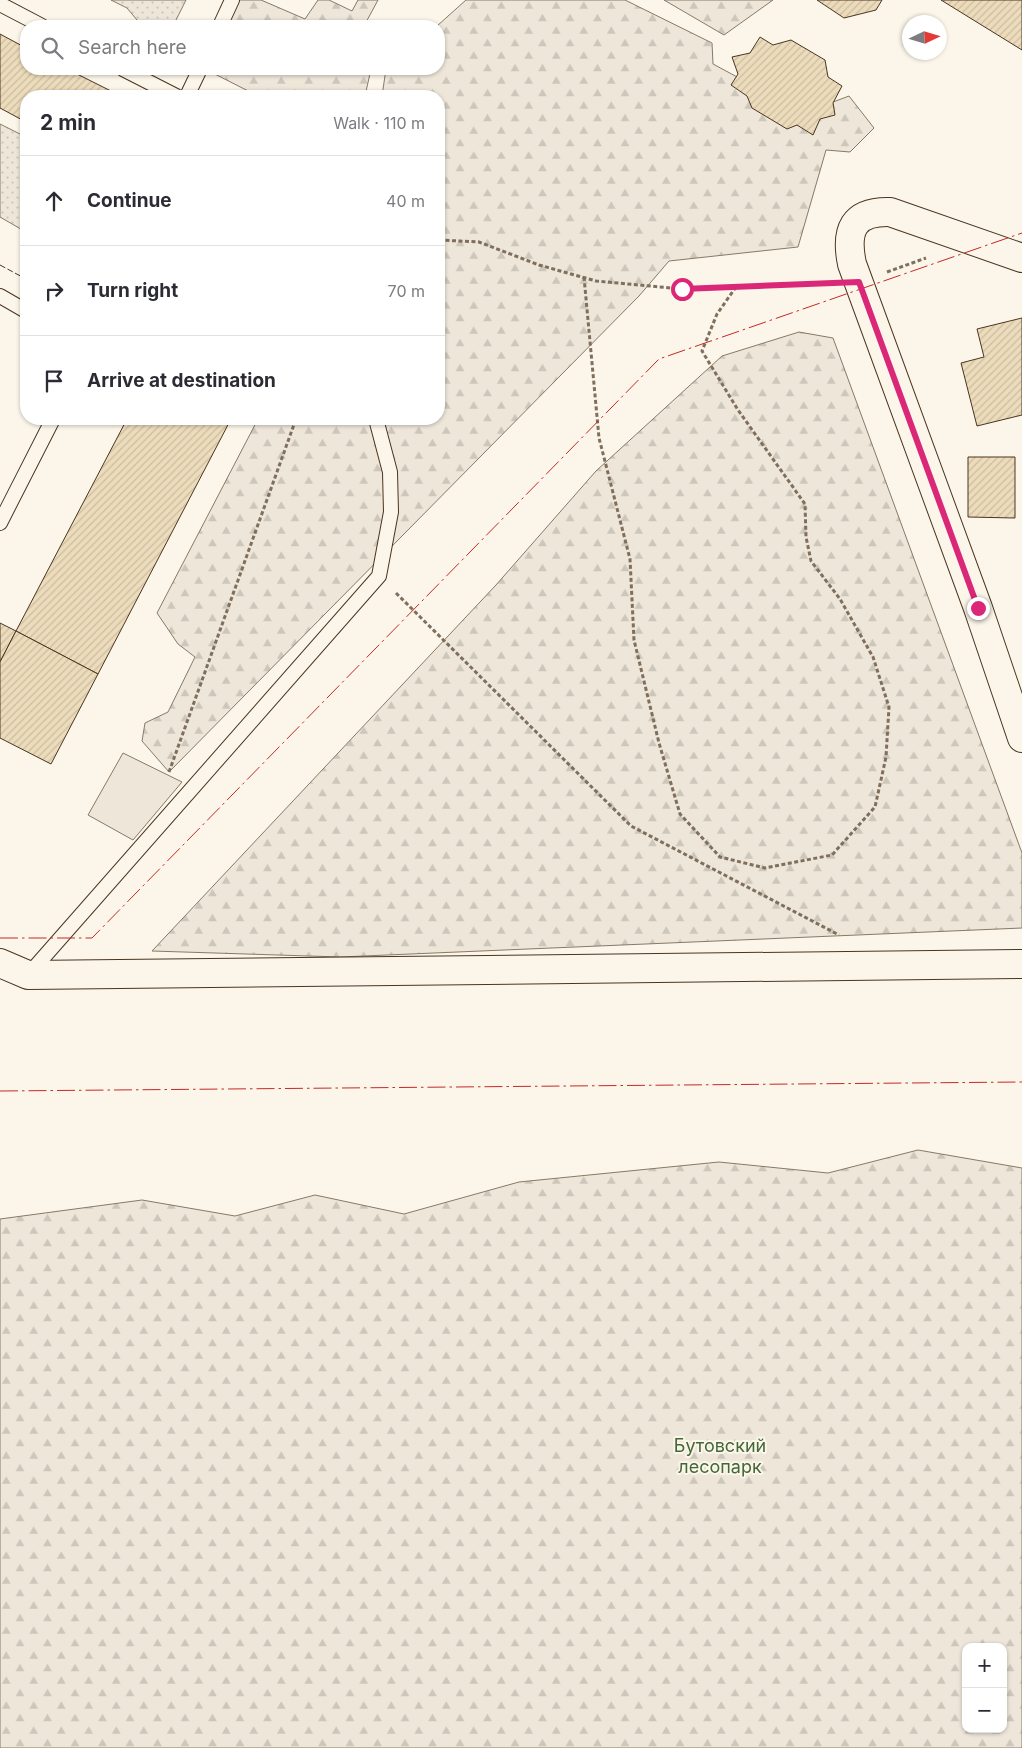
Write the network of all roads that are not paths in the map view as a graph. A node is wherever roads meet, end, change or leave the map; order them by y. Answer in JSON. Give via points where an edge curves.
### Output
{"nodes":[{"id":1,"x":232,"y":0,"type":"edge"},
{"id":2,"x":0,"y":4,"type":"edge"},
{"id":3,"x":31,"y":20,"type":"edge"},
{"id":4,"x":223,"y":20,"type":"edge"},
{"id":5,"x":135,"y":75,"type":"edge"},
{"id":6,"x":197,"y":75,"type":"edge"},
{"id":7,"x":164,"y":90,"type":"edge"},
{"id":8,"x":190,"y":90,"type":"edge"},
{"id":9,"x":1022,"y":258,"type":"edge"},
{"id":10,"x":0,"y":296,"type":"edge"},
{"id":11,"x":20,"y":308,"type":"edge"},
{"id":12,"x":50,"y":425,"type":"edge"},
{"id":13,"x":378,"y":425,"type":"edge"},
{"id":14,"x":0,"y":523,"type":"edge"},
{"id":15,"x":1022,"y":738,"type":"edge"},
{"id":16,"x":0,"y":963,"type":"edge"},
{"id":17,"x":1022,"y":964,"type":"edge"},
{"id":18,"x":28,"y":975,"type":"junction"}],
"edges":[{"from":1,"to":4,"type":"lane"},
{"from":2,"to":3,"type":"lane"},
{"from":5,"to":7,"type":"lane"},
{"from":6,"to":8,"type":"lane"},
{"from":9,"to":15,"type":"street","via":[[890,212],[873,211],[858,219],[852,228],[848,248]]},
{"from":10,"to":11,"type":"lane"},
{"from":12,"to":14,"type":"lane"},
{"from":13,"to":18,"type":"lane","via":[[390,472],[391,512],[379,576]]},
{"from":16,"to":18,"type":"street"},
{"from":17,"to":18,"type":"street"}]}
